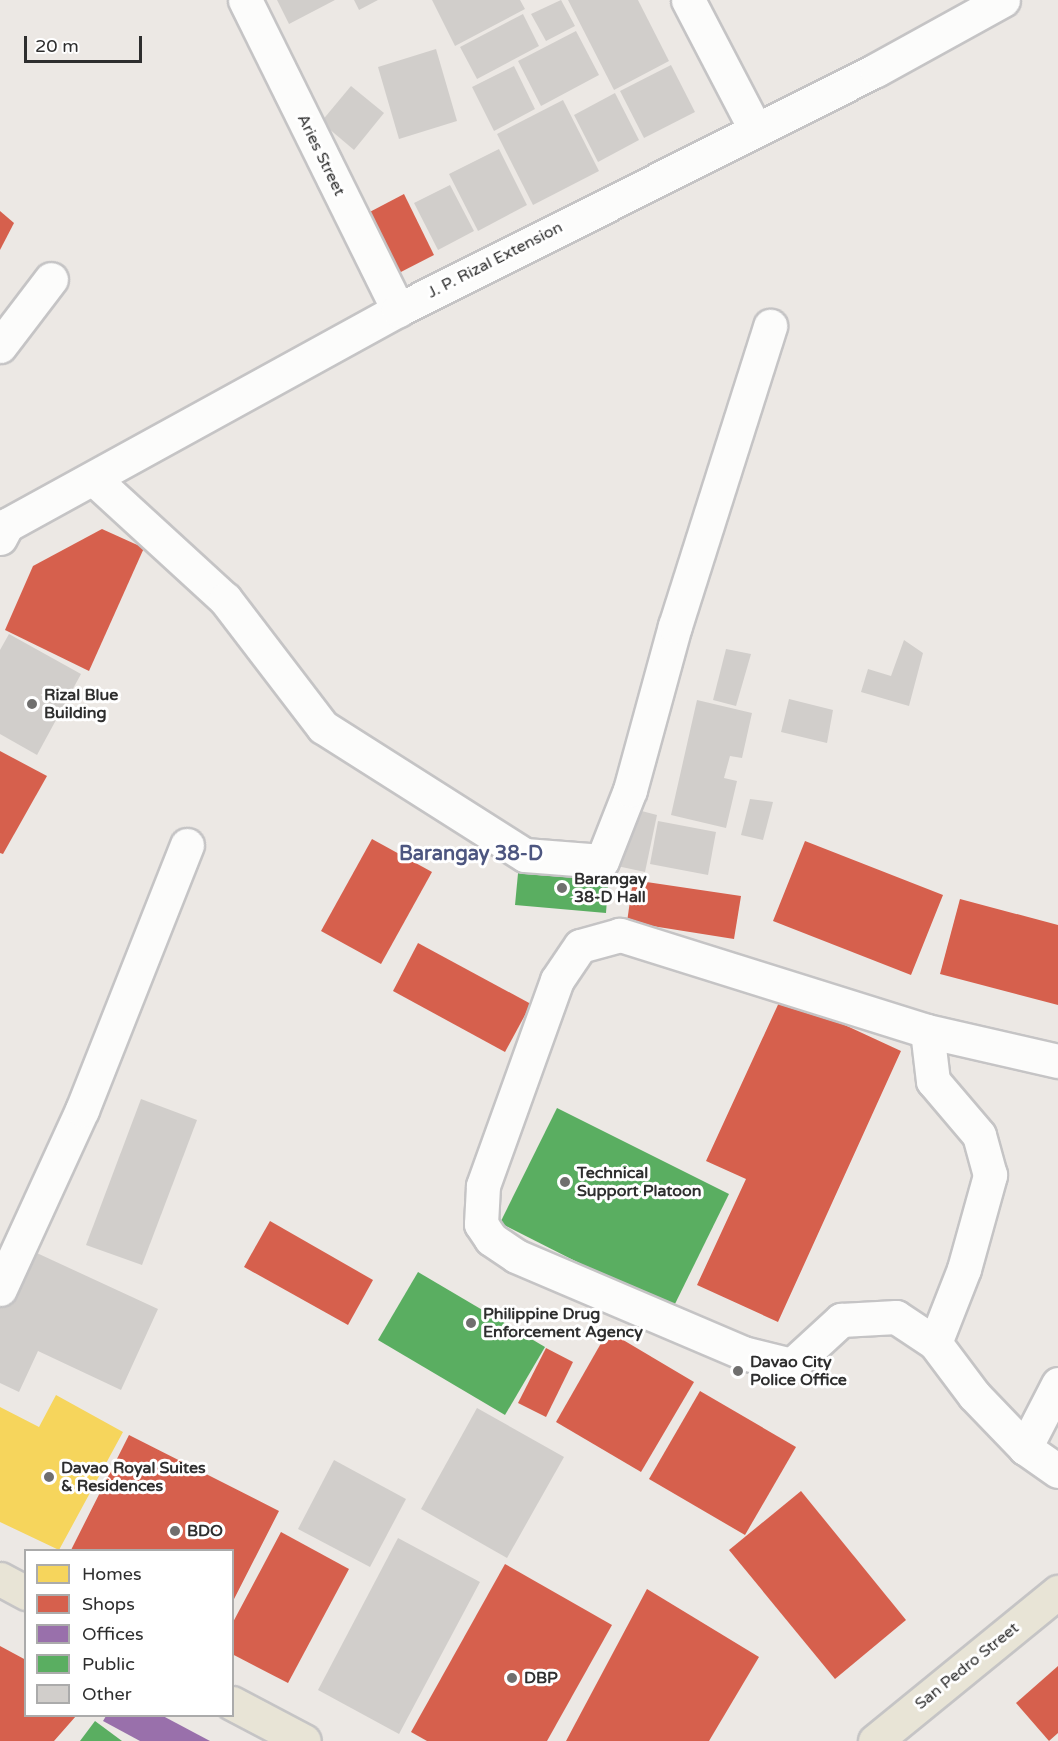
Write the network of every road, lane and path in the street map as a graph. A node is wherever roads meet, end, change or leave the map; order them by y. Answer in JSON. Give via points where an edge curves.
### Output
{"nodes":[{"id":1,"x":245,"y":0,"type":"edge"},
{"id":2,"x":688,"y":0,"type":"edge"},
{"id":3,"x":1004,"y":0,"type":"edge"},
{"id":4,"x":754,"y":127,"type":"junction"},
{"id":5,"x":51,"y":279,"type":"dead end"},
{"id":6,"x":398,"y":310,"type":"junction"},
{"id":7,"x":770,"y":326,"type":"dead end"},
{"id":8,"x":0,"y":346,"type":"edge"},
{"id":9,"x":95,"y":480,"type":"junction"},
{"id":10,"x":2,"y":528,"type":"edge"},
{"id":11,"x":187,"y":845,"type":"dead end"},
{"id":12,"x":927,"y":1031,"type":"junction"},
{"id":13,"x":1058,"y":1061,"type":"edge"},
{"id":14,"x":0,"y":1289,"type":"edge"},
{"id":15,"x":935,"y":1343,"type":"junction"},
{"id":16,"x":1058,"y":1384,"type":"edge"},
{"id":17,"x":1025,"y":1448,"type":"junction"},
{"id":18,"x":1058,"y":1471,"type":"edge"},
{"id":19,"x":0,"y":1579,"type":"edge"},
{"id":20,"x":24,"y":1592,"type":"edge"},
{"id":21,"x":1058,"y":1592,"type":"edge"},
{"id":22,"x":234,"y":1704,"type":"edge"},
{"id":23,"x":304,"y":1741,"type":"edge"},
{"id":24,"x":875,"y":1741,"type":"edge"}],
"edges":[{"from":1,"to":6,"type":"street","name":"Aries Street"},
{"from":2,"to":4,"type":"street"},
{"from":3,"to":4,"type":"street","name":"J. P. Rizal Extension","via":[[876,70]]},
{"from":4,"to":6,"type":"street","name":"J. P. Rizal Extension"},
{"from":5,"to":8,"type":"street"},
{"from":6,"to":9,"type":"street","name":"J. P. Rizal Extension"},
{"from":7,"to":9,"type":"street","via":[[675,626],[630,790],[602,861],[525,855],[323,727],[225,600]]},
{"from":9,"to":10,"type":"street","name":"J. P. Rizal Extension"},
{"from":11,"to":14,"type":"street","via":[[82,1110]]},
{"from":12,"to":13,"type":"street"},
{"from":12,"to":15,"type":"street","via":[[933,1081],[979,1135],[990,1175],[964,1269]]},
{"from":12,"to":15,"type":"street","via":[[620,935],[580,946],[557,980],[479,1204],[481,1224],[491,1239],[516,1256],[743,1353],[792,1365],[841,1320],[861,1315],[896,1317]]},
{"from":15,"to":17,"type":"street","via":[[974,1395]]},
{"from":16,"to":17,"type":"street"},
{"from":17,"to":18,"type":"street"},
{"from":19,"to":20,"type":"main road"},
{"from":21,"to":24,"type":"main road","name":"San Pedro Street"},
{"from":22,"to":23,"type":"main road"}]}
